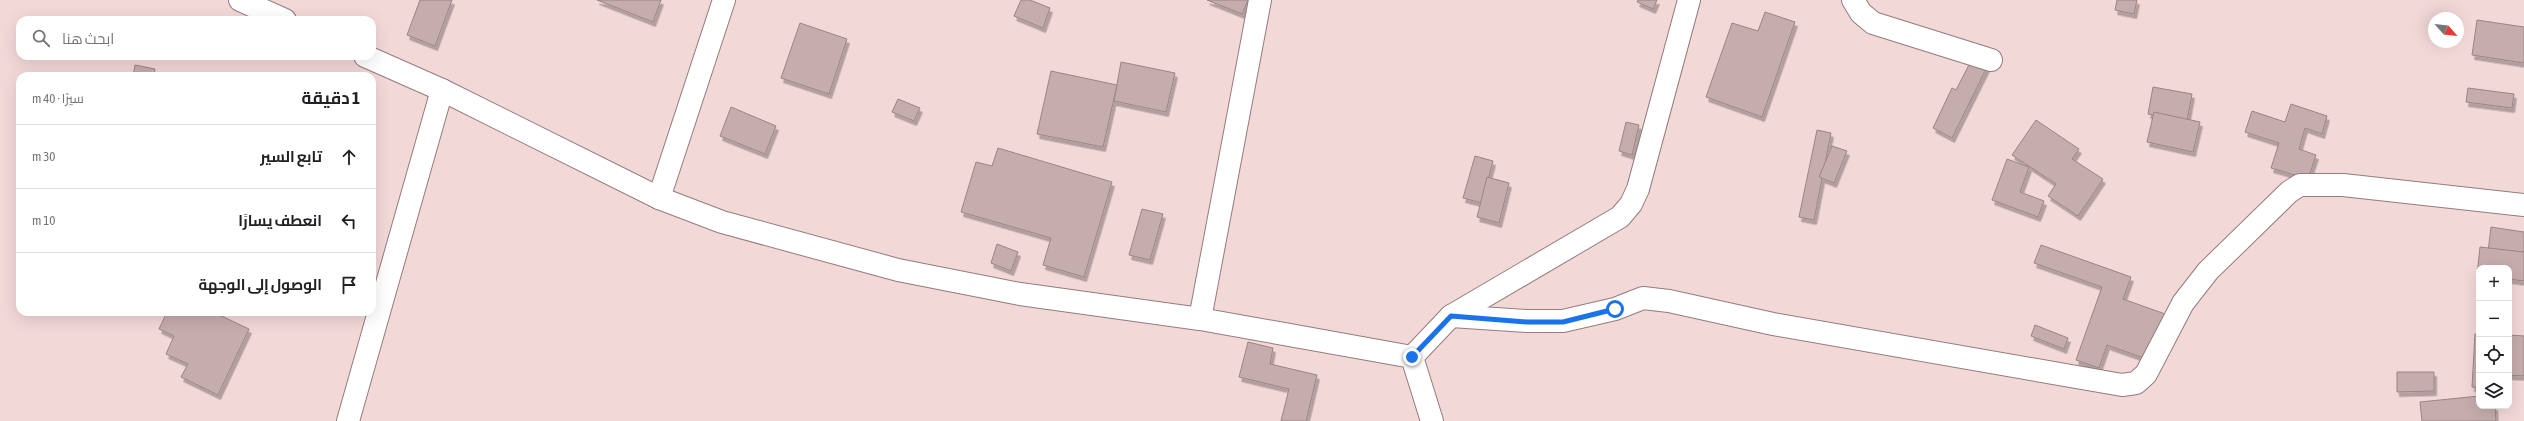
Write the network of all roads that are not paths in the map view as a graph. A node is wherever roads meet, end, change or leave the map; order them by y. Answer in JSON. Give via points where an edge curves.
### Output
{"nodes":[{"id":1,"x":240,"y":0,"type":"edge"},
{"id":2,"x":724,"y":0,"type":"edge"},
{"id":3,"x":1260,"y":0,"type":"edge"},
{"id":4,"x":1689,"y":0,"type":"edge"},
{"id":5,"x":1853,"y":0,"type":"edge"},
{"id":6,"x":275,"y":16,"type":"edge"},
{"id":7,"x":374,"y":60,"type":"edge"},
{"id":8,"x":1991,"y":60,"type":"dead end"},
{"id":9,"x":442,"y":90,"type":"junction"},
{"id":10,"x":659,"y":198,"type":"junction"},
{"id":11,"x":2524,"y":205,"type":"edge"},
{"id":12,"x":1451,"y":316,"type":"junction"},
{"id":13,"x":1200,"y":319,"type":"junction"},
{"id":14,"x":1412,"y":357,"type":"junction"},
{"id":15,"x":348,"y":421,"type":"edge"},
{"id":16,"x":1432,"y":421,"type":"edge"}],
"edges":[{"from":1,"to":6,"type":"street"},
{"from":2,"to":10,"type":"street"},
{"from":3,"to":13,"type":"street"},
{"from":4,"to":12,"type":"street","via":[[1638,190],[1631,204],[1620,217]]},
{"from":5,"to":8,"type":"street","via":[[1861,13],[1873,23]]},
{"from":7,"to":9,"type":"street"},
{"from":9,"to":10,"type":"street"},
{"from":9,"to":15,"type":"street"},
{"from":10,"to":13,"type":"street","via":[[722,222],[898,270],[1074,303]]},
{"from":11,"to":12,"type":"street","via":[[2343,185],[2300,185],[2288,192],[2208,272],[2184,303],[2146,374],[2136,383],[2122,385],[1781,326],[1643,298],[1615,309],[1563,322]]},
{"from":12,"to":14,"type":"street"},
{"from":13,"to":14,"type":"street"},
{"from":14,"to":16,"type":"street"}]}
